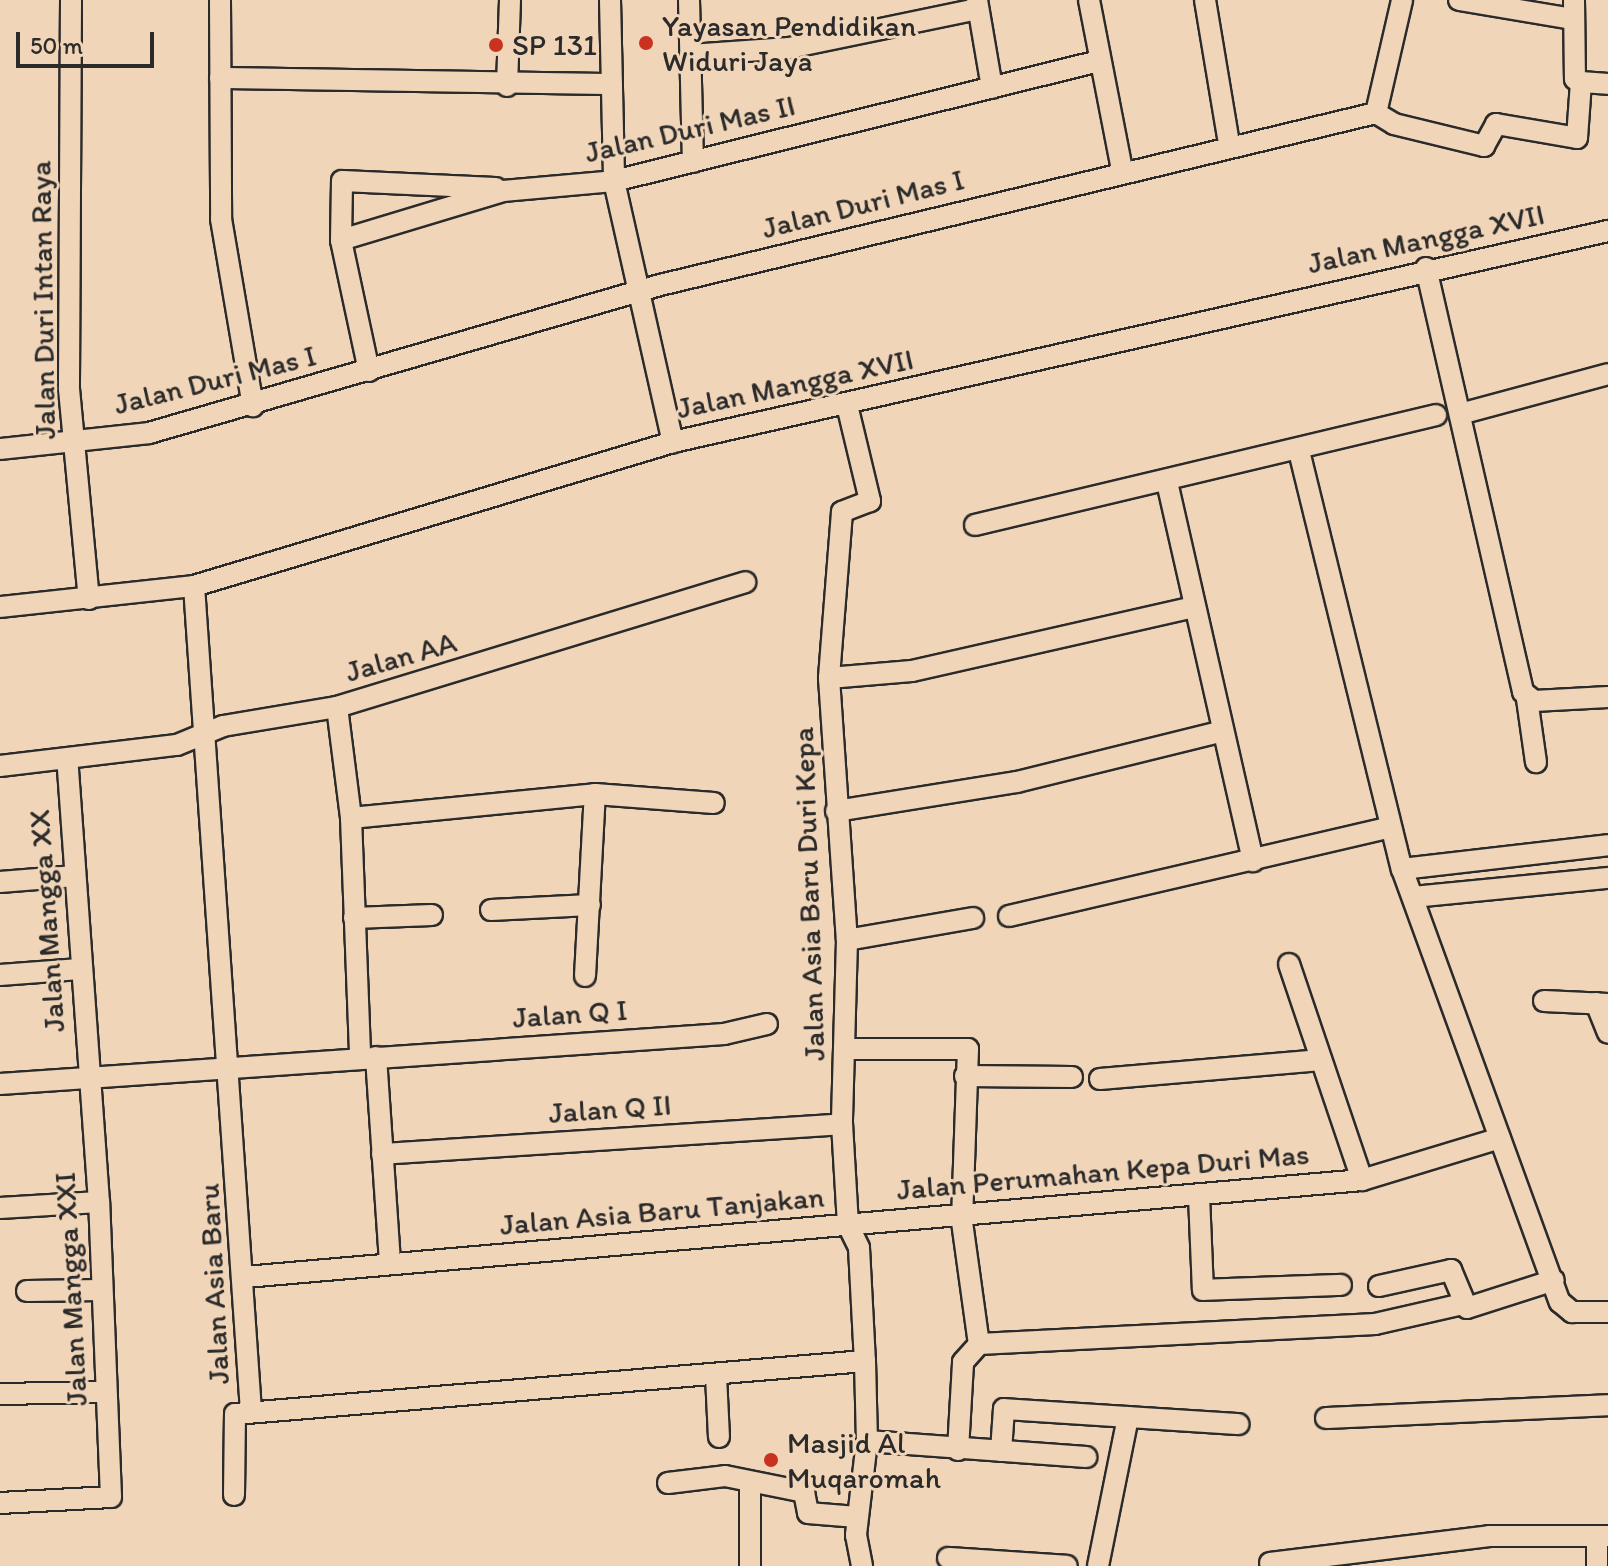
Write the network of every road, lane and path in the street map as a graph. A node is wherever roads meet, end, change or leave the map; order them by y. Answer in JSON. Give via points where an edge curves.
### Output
{"nodes":[{"id":1,"x":71,"y":0,"type":"edge"},
{"id":2,"x":220,"y":0,"type":"edge"},
{"id":3,"x":510,"y":0,"type":"edge"},
{"id":4,"x":610,"y":0,"type":"edge"},
{"id":5,"x":689,"y":0,"type":"edge"},
{"id":6,"x":1089,"y":0,"type":"edge"},
{"id":7,"x":1205,"y":0,"type":"edge"},
{"id":8,"x":1402,"y":0,"type":"edge"},
{"id":9,"x":1459,"y":0,"type":"edge"},
{"id":10,"x":977,"y":4,"type":"edge"},
{"id":11,"x":1574,"y":9,"type":"edge"},
{"id":12,"x":690,"y":55,"type":"junction"},
{"id":13,"x":1099,"y":61,"type":"junction"},
{"id":14,"x":220,"y":78,"type":"junction"},
{"id":15,"x":1581,"y":82,"type":"junction"},
{"id":16,"x":612,"y":84,"type":"junction"},
{"id":17,"x":1608,"y":84,"type":"edge"},
{"id":18,"x":507,"y":86,"type":"junction"},
{"id":19,"x":992,"y":88,"type":"junction"},
{"id":20,"x":1376,"y":113,"type":"junction"},
{"id":21,"x":1229,"y":144,"type":"junction"},
{"id":22,"x":693,"y":162,"type":"junction"},
{"id":23,"x":1122,"y":170,"type":"junction"},
{"id":24,"x":614,"y":181,"type":"junction"},
{"id":25,"x":503,"y":191,"type":"junction"},
{"id":26,"x":1608,"y":231,"type":"edge"},
{"id":27,"x":341,"y":240,"type":"junction"},
{"id":28,"x":1426,"y":268,"type":"junction"},
{"id":29,"x":634,"y":292,"type":"junction"},
{"id":30,"x":369,"y":371,"type":"junction"},
{"id":31,"x":1608,"y":374,"type":"edge"},
{"id":32,"x":847,"y":405,"type":"junction"},
{"id":33,"x":253,"y":406,"type":"junction"},
{"id":34,"x":1460,"y":414,"type":"junction"},
{"id":35,"x":1436,"y":415,"type":"dead end"},
{"id":36,"x":74,"y":442,"type":"junction"},
{"id":37,"x":673,"y":442,"type":"junction"},
{"id":38,"x":0,"y":449,"type":"edge"},
{"id":39,"x":1299,"y":451,"type":"junction"},
{"id":40,"x":1167,"y":482,"type":"junction"},
{"id":41,"x":975,"y":525,"type":"dead end"},
{"id":42,"x":745,"y":582,"type":"dead end"},
{"id":43,"x":194,"y":586,"type":"junction"},
{"id":44,"x":89,"y":599,"type":"junction"},
{"id":45,"x":0,"y":607,"type":"edge"},
{"id":46,"x":1193,"y":607,"type":"junction"},
{"id":47,"x":829,"y":678,"type":"junction"},
{"id":48,"x":1608,"y":697,"type":"edge"},
{"id":49,"x":1527,"y":699,"type":"junction"},
{"id":50,"x":337,"y":707,"type":"junction"},
{"id":51,"x":1223,"y":731,"type":"junction"},
{"id":52,"x":203,"y":734,"type":"junction"},
{"id":53,"x":67,"y":760,"type":"junction"},
{"id":54,"x":1536,"y":762,"type":"dead end"},
{"id":55,"x":0,"y":766,"type":"edge"},
{"id":56,"x":595,"y":794,"type":"junction"},
{"id":57,"x":714,"y":803,"type":"dead end"},
{"id":58,"x":836,"y":811,"type":"junction"},
{"id":59,"x":351,"y":818,"type":"junction"},
{"id":60,"x":1387,"y":828,"type":"junction"},
{"id":61,"x":1608,"y":845,"type":"edge"},
{"id":62,"x":1253,"y":861,"type":"junction"},
{"id":63,"x":1402,"y":869,"type":"junction"},
{"id":64,"x":75,"y":876,"type":"junction"},
{"id":65,"x":1608,"y":878,"type":"edge"},
{"id":66,"x":0,"y":882,"type":"edge"},
{"id":67,"x":1413,"y":897,"type":"junction"},
{"id":68,"x":590,"y":905,"type":"junction"},
{"id":69,"x":491,"y":910,"type":"dead end"},
{"id":70,"x":432,"y":915,"type":"dead end"},
{"id":71,"x":1009,"y":916,"type":"dead end"},
{"id":72,"x":354,"y":918,"type":"junction"},
{"id":73,"x":973,"y":918,"type":"dead end"},
{"id":74,"x":847,"y":940,"type":"junction"},
{"id":75,"x":1289,"y":964,"type":"dead end"},
{"id":76,"x":80,"y":969,"type":"junction"},
{"id":77,"x":0,"y":975,"type":"edge"},
{"id":78,"x":585,"y":976,"type":"dead end"},
{"id":79,"x":1544,"y":1001,"type":"dead end"},
{"id":80,"x":1602,"y":1004,"type":"edge"},
{"id":81,"x":767,"y":1024,"type":"dead end"},
{"id":82,"x":1608,"y":1033,"type":"edge"},
{"id":83,"x":849,"y":1049,"type":"junction"},
{"id":84,"x":368,"y":1057,"type":"junction"},
{"id":85,"x":1321,"y":1060,"type":"junction"},
{"id":86,"x":230,"y":1068,"type":"junction"},
{"id":87,"x":965,"y":1076,"type":"junction"},
{"id":88,"x":1072,"y":1077,"type":"dead end"},
{"id":89,"x":88,"y":1078,"type":"junction"},
{"id":90,"x":1100,"y":1079,"type":"dead end"},
{"id":91,"x":0,"y":1084,"type":"edge"},
{"id":92,"x":842,"y":1124,"type":"junction"},
{"id":93,"x":1500,"y":1138,"type":"junction"},
{"id":94,"x":382,"y":1154,"type":"junction"},
{"id":95,"x":1362,"y":1180,"type":"junction"},
{"id":96,"x":1199,"y":1196,"type":"junction"},
{"id":97,"x":99,"y":1202,"type":"junction"},
{"id":98,"x":0,"y":1208,"type":"edge"},
{"id":99,"x":962,"y":1213,"type":"junction"},
{"id":100,"x":848,"y":1225,"type":"junction"},
{"id":101,"x":390,"y":1264,"type":"junction"},
{"id":102,"x":245,"y":1277,"type":"junction"},
{"id":103,"x":1554,"y":1280,"type":"junction"},
{"id":104,"x":1341,"y":1285,"type":"dead end"},
{"id":105,"x":1379,"y":1286,"type":"dead end"},
{"id":106,"x":102,"y":1290,"type":"junction"},
{"id":107,"x":27,"y":1291,"type":"dead end"},
{"id":108,"x":1463,"y":1304,"type":"junction"},
{"id":109,"x":1608,"y":1312,"type":"edge"},
{"id":110,"x":979,"y":1344,"type":"junction"},
{"id":111,"x":865,"y":1361,"type":"junction"},
{"id":112,"x":716,"y":1376,"type":"junction"},
{"id":113,"x":106,"y":1392,"type":"junction"},
{"id":114,"x":0,"y":1394,"type":"edge"},
{"id":115,"x":1608,"y":1405,"type":"edge"},
{"id":116,"x":251,"y":1412,"type":"junction"},
{"id":117,"x":1128,"y":1417,"type":"junction"},
{"id":118,"x":1326,"y":1418,"type":"dead end"},
{"id":119,"x":1239,"y":1424,"type":"dead end"},
{"id":120,"x":719,"y":1437,"type":"dead end"},
{"id":121,"x":867,"y":1441,"type":"junction"},
{"id":122,"x":958,"y":1450,"type":"junction"},
{"id":123,"x":1001,"y":1451,"type":"junction"},
{"id":124,"x":1086,"y":1457,"type":"dead end"},
{"id":125,"x":750,"y":1482,"type":"junction"},
{"id":126,"x":668,"y":1483,"type":"dead end"},
{"id":127,"x":234,"y":1495,"type":"dead end"},
{"id":128,"x":0,"y":1503,"type":"edge"},
{"id":129,"x":857,"y":1517,"type":"junction"},
{"id":130,"x":1603,"y":1536,"type":"edge"},
{"id":131,"x":948,"y":1558,"type":"dead end"},
{"id":132,"x":1270,"y":1563,"type":"dead end"},
{"id":133,"x":750,"y":1566,"type":"edge"},
{"id":134,"x":862,"y":1566,"type":"edge"},
{"id":135,"x":1067,"y":1566,"type":"edge"},
{"id":136,"x":1098,"y":1566,"type":"edge"},
{"id":137,"x":1597,"y":1566,"type":"edge"}],
"edges":[{"from":1,"to":36,"type":"street","name":"Jalan Duri Intan Raya"},
{"from":2,"to":14,"type":"street"},
{"from":3,"to":18,"type":"street"},
{"from":4,"to":16,"type":"street"},
{"from":5,"to":12,"type":"street"},
{"from":6,"to":13,"type":"street"},
{"from":7,"to":21,"type":"street"},
{"from":8,"to":20,"type":"street"},
{"from":9,"to":11,"type":"street"},
{"from":10,"to":12,"type":"street","via":[[789,48]]},
{"from":10,"to":19,"type":"street"},
{"from":11,"to":15,"type":"street","via":[[1575,79]]},
{"from":12,"to":22,"type":"street"},
{"from":13,"to":19,"type":"street","name":"Jalan Duri Mas II"},
{"from":13,"to":23,"type":"street"},
{"from":14,"to":18,"type":"street"},
{"from":14,"to":33,"type":"street","via":[[221,219]]},
{"from":15,"to":17,"type":"street"},
{"from":15,"to":20,"type":"street","via":[[1578,138],[1496,124],[1484,146],[1394,124]]},
{"from":16,"to":18,"type":"street"},
{"from":16,"to":24,"type":"street"},
{"from":19,"to":22,"type":"street","name":"Jalan Duri Mas II"},
{"from":20,"to":21,"type":"street","name":"Jalan Duri Mas I"},
{"from":21,"to":23,"type":"street","name":"Jalan Duri Mas I"},
{"from":22,"to":24,"type":"street","name":"Jalan Duri Mas II"},
{"from":23,"to":29,"type":"street","name":"Jalan Duri Mas I"},
{"from":24,"to":25,"type":"street","name":"Jalan Duri Mas II"},
{"from":24,"to":29,"type":"street"},
{"from":25,"to":27,"type":"street","name":"Jalan Duri Mas II"},
{"from":25,"to":27,"type":"street","via":[[340,185]]},
{"from":26,"to":28,"type":"street","name":"Jalan Mangga XVII"},
{"from":27,"to":30,"type":"street"},
{"from":28,"to":32,"type":"street","name":"Jalan Mangga XVII"},
{"from":28,"to":34,"type":"street"},
{"from":29,"to":30,"type":"street","name":"Jalan Duri Mas I"},
{"from":29,"to":37,"type":"street"},
{"from":30,"to":33,"type":"street","name":"Jalan Duri Mas I"},
{"from":31,"to":34,"type":"street"},
{"from":32,"to":37,"type":"street","name":"Jalan Mangga XVII"},
{"from":32,"to":47,"type":"street","name":"Jalan Asia Baru Duri Kepa","via":[[870,501],[842,512],[843,553],[835,561]]},
{"from":33,"to":36,"type":"street","name":"Jalan Duri Mas I","via":[[149,433]]},
{"from":34,"to":49,"type":"street"},
{"from":35,"to":39,"type":"street"},
{"from":36,"to":38,"type":"street","name":"Jalan Duri Mas I"},
{"from":36,"to":44,"type":"street","name":"Jalan Duri Intan Raya"},
{"from":37,"to":43,"type":"street","name":"Jalan Mangga XVII"},
{"from":39,"to":40,"type":"street"},
{"from":39,"to":60,"type":"street"},
{"from":40,"to":41,"type":"street"},
{"from":40,"to":46,"type":"street"},
{"from":42,"to":50,"type":"street","name":"Jalan AA"},
{"from":43,"to":44,"type":"street","name":"Jalan Mangga XVII"},
{"from":43,"to":52,"type":"street","name":"Jalan Asia Baru"},
{"from":44,"to":45,"type":"street","name":"Jalan Mangga XVII"},
{"from":46,"to":47,"type":"street","via":[[912,671]]},
{"from":46,"to":51,"type":"street"},
{"from":47,"to":58,"type":"street","name":"Jalan Asia Baru Duri Kepa"},
{"from":48,"to":49,"type":"street"},
{"from":49,"to":54,"type":"street"},
{"from":50,"to":52,"type":"street","name":"Jalan AA"},
{"from":50,"to":59,"type":"street"},
{"from":51,"to":58,"type":"street","via":[[1017,782]]},
{"from":51,"to":62,"type":"street"},
{"from":52,"to":53,"type":"street","name":"Jalan AA","via":[[177,745]]},
{"from":52,"to":86,"type":"street","name":"Jalan Asia Baru"},
{"from":53,"to":55,"type":"street","name":"Jalan AA"},
{"from":53,"to":64,"type":"street","name":"Jalan Mangga XX"},
{"from":56,"to":57,"type":"street"},
{"from":56,"to":59,"type":"street"},
{"from":56,"to":68,"type":"street"},
{"from":58,"to":74,"type":"street","name":"Jalan Asia Baru Duri Kepa"},
{"from":59,"to":72,"type":"street"},
{"from":60,"to":62,"type":"street"},
{"from":60,"to":63,"type":"street"},
{"from":61,"to":63,"type":"street"},
{"from":62,"to":71,"type":"street"},
{"from":63,"to":67,"type":"street"},
{"from":64,"to":66,"type":"street"},
{"from":64,"to":76,"type":"street","name":"Jalan Mangga XX"},
{"from":65,"to":67,"type":"street"},
{"from":67,"to":93,"type":"street"},
{"from":68,"to":69,"type":"street"},
{"from":68,"to":78,"type":"street"},
{"from":70,"to":72,"type":"street"},
{"from":72,"to":84,"type":"street"},
{"from":73,"to":74,"type":"street"},
{"from":74,"to":83,"type":"street","name":"Jalan Asia Baru Duri Kepa"},
{"from":75,"to":85,"type":"street","name":"Jalan Perumahan Kepa Duri Mas"},
{"from":76,"to":77,"type":"street"},
{"from":76,"to":89,"type":"street","name":"Jalan Mangga XX"},
{"from":79,"to":80,"type":"street"},
{"from":80,"to":82,"type":"street"},
{"from":81,"to":84,"type":"street","name":"Jalan Q I","via":[[724,1034]]},
{"from":83,"to":87,"type":"street","via":[[962,1046],[968,1052]]},
{"from":83,"to":92,"type":"street","name":"Jalan Asia Baru Duri Kepa"},
{"from":84,"to":86,"type":"street"},
{"from":84,"to":94,"type":"street"},
{"from":85,"to":90,"type":"street"},
{"from":85,"to":95,"type":"street","name":"Jalan Perumahan Kepa Duri Mas"},
{"from":86,"to":89,"type":"street"},
{"from":86,"to":102,"type":"street","name":"Jalan Asia Baru"},
{"from":87,"to":88,"type":"street"},
{"from":87,"to":99,"type":"street"},
{"from":89,"to":91,"type":"street"},
{"from":89,"to":97,"type":"street","name":"Jalan Mangga XXI"},
{"from":92,"to":94,"type":"street","name":"Jalan Q II"},
{"from":92,"to":100,"type":"street","name":"Jalan Asia Baru Duri Kepa"},
{"from":93,"to":95,"type":"street","name":"Jalan Perumahan Kepa Duri Mas"},
{"from":93,"to":103,"type":"street"},
{"from":94,"to":101,"type":"street"},
{"from":95,"to":96,"type":"street","name":"Jalan Perumahan Kepa Duri Mas"},
{"from":96,"to":99,"type":"street","name":"Jalan Perumahan Kepa Duri Mas"},
{"from":96,"to":104,"type":"street","via":[[1203,1290]]},
{"from":97,"to":98,"type":"street"},
{"from":97,"to":106,"type":"street","name":"Jalan Mangga XXI"},
{"from":99,"to":100,"type":"street","name":"Jalan Perumahan Kepa Duri Mas"},
{"from":99,"to":110,"type":"street"},
{"from":100,"to":101,"type":"street","name":"Jalan Asia Baru Tanjakan"},
{"from":100,"to":111,"type":"street","name":"Jalan Asia Baru Tanjakan","via":[[859,1248]]},
{"from":101,"to":102,"type":"street","name":"Jalan Asia Baru Tanjakan"},
{"from":102,"to":116,"type":"street","name":"Jalan Asia Baru"},
{"from":103,"to":108,"type":"street"},
{"from":103,"to":109,"type":"street","via":[[1567,1311]]},
{"from":105,"to":108,"type":"street","via":[[1451,1270]]},
{"from":106,"to":107,"type":"street"},
{"from":106,"to":113,"type":"street","name":"Jalan Mangga XXI"},
{"from":108,"to":110,"type":"street","via":[[1375,1324]]},
{"from":110,"to":122,"type":"street","via":[[963,1362]]},
{"from":111,"to":112,"type":"street","name":"Jalan Asia Baru"},
{"from":111,"to":121,"type":"street","name":"Jalan Asia Baru Tanjakan"},
{"from":112,"to":116,"type":"street","name":"Jalan Asia Baru"},
{"from":112,"to":120,"type":"street"},
{"from":113,"to":114,"type":"street"},
{"from":113,"to":128,"type":"street","name":"Jalan Mangga XXI","via":[[111,1497]]},
{"from":115,"to":118,"type":"street"},
{"from":116,"to":127,"type":"street","via":[[234,1417]]},
{"from":117,"to":119,"type":"street"},
{"from":117,"to":123,"type":"street","via":[[1004,1409]]},
{"from":117,"to":136,"type":"street"},
{"from":121,"to":122,"type":"street"},
{"from":121,"to":129,"type":"street","name":"Jalan Asia Baru Tanjakan"},
{"from":122,"to":123,"type":"street"},
{"from":123,"to":124,"type":"street"},
{"from":125,"to":126,"type":"street","via":[[725,1476]]},
{"from":125,"to":129,"type":"street","via":[[804,1492],[808,1513]]},
{"from":125,"to":133,"type":"street"},
{"from":129,"to":134,"type":"street","name":"Jalan Asia Baru Tanjakan"},
{"from":130,"to":132,"type":"street","via":[[1382,1544]]},
{"from":130,"to":137,"type":"street"},
{"from":131,"to":135,"type":"street"}]}
